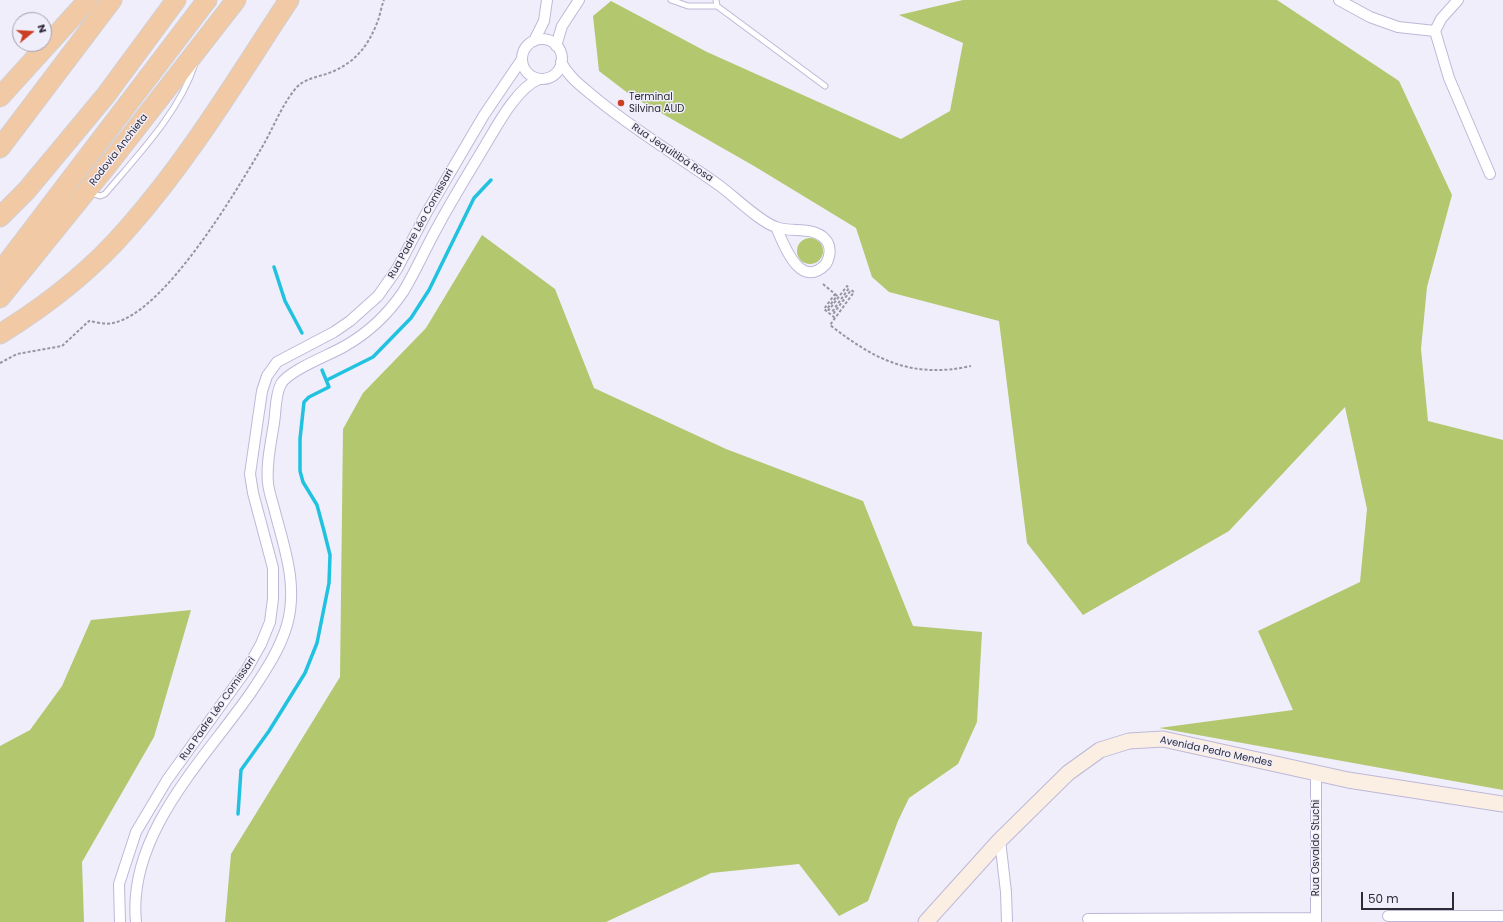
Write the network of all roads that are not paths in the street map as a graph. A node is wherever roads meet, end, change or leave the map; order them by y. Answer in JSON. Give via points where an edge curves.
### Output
{"nodes":[{"id":1,"x":88,"y":0,"type":"edge"},
{"id":2,"x":112,"y":0,"type":"edge"},
{"id":3,"x":176,"y":0,"type":"edge"},
{"id":4,"x":208,"y":0,"type":"edge"},
{"id":5,"x":236,"y":0,"type":"edge"},
{"id":6,"x":289,"y":0,"type":"edge"},
{"id":7,"x":547,"y":0,"type":"edge"},
{"id":8,"x":579,"y":0,"type":"edge"},
{"id":9,"x":671,"y":0,"type":"edge"},
{"id":10,"x":716,"y":0,"type":"edge"},
{"id":11,"x":1338,"y":0,"type":"edge"},
{"id":12,"x":1458,"y":0,"type":"edge"},
{"id":13,"x":717,"y":6,"type":"junction"},
{"id":14,"x":1435,"y":31,"type":"junction"},
{"id":15,"x":534,"y":41,"type":"junction"},
{"id":16,"x":556,"y":46,"type":"junction"},
{"id":17,"x":522,"y":59,"type":"junction"},
{"id":18,"x":561,"y":62,"type":"junction"},
{"id":19,"x":555,"y":74,"type":"junction"},
{"id":20,"x":570,"y":76,"type":"junction"},
{"id":21,"x":539,"y":79,"type":"junction"},
{"id":22,"x":825,"y":86,"type":"dead end"},
{"id":23,"x":0,"y":97,"type":"edge"},
{"id":24,"x":0,"y":148,"type":"edge"},
{"id":25,"x":1490,"y":174,"type":"dead end"},
{"id":26,"x":57,"y":197,"type":"junction"},
{"id":27,"x":0,"y":217,"type":"edge"},
{"id":28,"x":776,"y":227,"type":"junction"},
{"id":29,"x":0,"y":256,"type":"edge"},
{"id":30,"x":0,"y":272,"type":"edge"},
{"id":31,"x":0,"y":298,"type":"edge"},
{"id":32,"x":0,"y":334,"type":"edge"},
{"id":33,"x":1316,"y":773,"type":"junction"},
{"id":34,"x":1503,"y":804,"type":"edge"},
{"id":35,"x":1000,"y":840,"type":"junction"},
{"id":36,"x":1388,"y":916,"type":"dead end"},
{"id":37,"x":1503,"y":916,"type":"edge"},
{"id":38,"x":1088,"y":919,"type":"dead end"},
{"id":39,"x":1316,"y":920,"type":"edge"},
{"id":40,"x":120,"y":922,"type":"edge"},
{"id":41,"x":136,"y":922,"type":"edge"},
{"id":42,"x":926,"y":922,"type":"edge"},
{"id":43,"x":1007,"y":922,"type":"edge"}],
"edges":[{"from":1,"to":23,"type":"highway"},
{"from":2,"to":24,"type":"highway"},
{"from":3,"to":27,"type":"highway","via":[[106,95],[49,165]]},
{"from":4,"to":26,"type":"highway","name":"Rodovia Anchieta"},
{"from":5,"to":31,"type":"highway","name":"Rodovia Anchieta"},
{"from":6,"to":32,"type":"highway","via":[[177,169],[128,229],[82,274],[29,316]]},
{"from":7,"to":15,"type":"street","via":[[544,21]]},
{"from":8,"to":16,"type":"street","via":[[562,26]]},
{"from":9,"to":13,"type":"lane","via":[[688,6]]},
{"from":10,"to":13,"type":"lane"},
{"from":11,"to":14,"type":"street","via":[[1370,17],[1398,27]]},
{"from":12,"to":14,"type":"street","via":[[1441,19]]},
{"from":13,"to":22,"type":"lane"},
{"from":14,"to":25,"type":"street","via":[[1449,78]]},
{"from":15,"to":16,"type":"street","via":[[546,40]]},
{"from":15,"to":17,"type":"street","via":[[527,46]]},
{"from":16,"to":18,"type":"street","via":[[560,52]]},
{"from":17,"to":21,"type":"street","via":[[527,72]]},
{"from":17,"to":40,"type":"street","name":"Rua Padre Léo Comissari","via":[[484,115],[397,269],[378,296],[334,332],[277,362],[267,376],[262,391],[250,474],[273,568],[274,593],[270,622],[247,670],[167,780],[136,832],[119,884]]},
{"from":18,"to":19,"type":"street"},
{"from":18,"to":20,"type":"street","name":"Rua Jequitibá Rosa"},
{"from":19,"to":20,"type":"street"},
{"from":19,"to":21,"type":"street","via":[[546,79]]},
{"from":20,"to":28,"type":"street","name":"Rua Jequitibá Rosa","via":[[614,114]]},
{"from":21,"to":41,"type":"street","name":"Rua Padre Léo Comissari","via":[[524,89],[497,126],[451,203],[408,283],[389,310],[362,335],[288,376],[280,386],[269,453],[268,478],[290,569],[291,600],[288,623],[265,671],[185,782],[152,836],[136,889]]},
{"from":26,"to":29,"type":"highway"},
{"from":26,"to":30,"type":"highway","name":"Rodovia Anchieta"},
{"from":28,"to":28,"type":"street","name":"Rua Jequitibá Rosa","via":[[792,261],[800,269],[817,270],[826,264],[830,250],[822,236],[812,232]]},
{"from":33,"to":34,"type":"street","name":"Avenida Pedro Mendes"},
{"from":33,"to":35,"type":"street","name":"Avenida Pedro Mendes","via":[[1163,739],[1129,740],[1100,750],[1068,773]]},
{"from":33,"to":39,"type":"street","name":"Rua Osvaldo Stuchi"},
{"from":35,"to":42,"type":"street","name":"Avenida Pedro Mendes"},
{"from":35,"to":43,"type":"street"},
{"from":36,"to":37,"type":"street"},
{"from":38,"to":39,"type":"street"}]}
